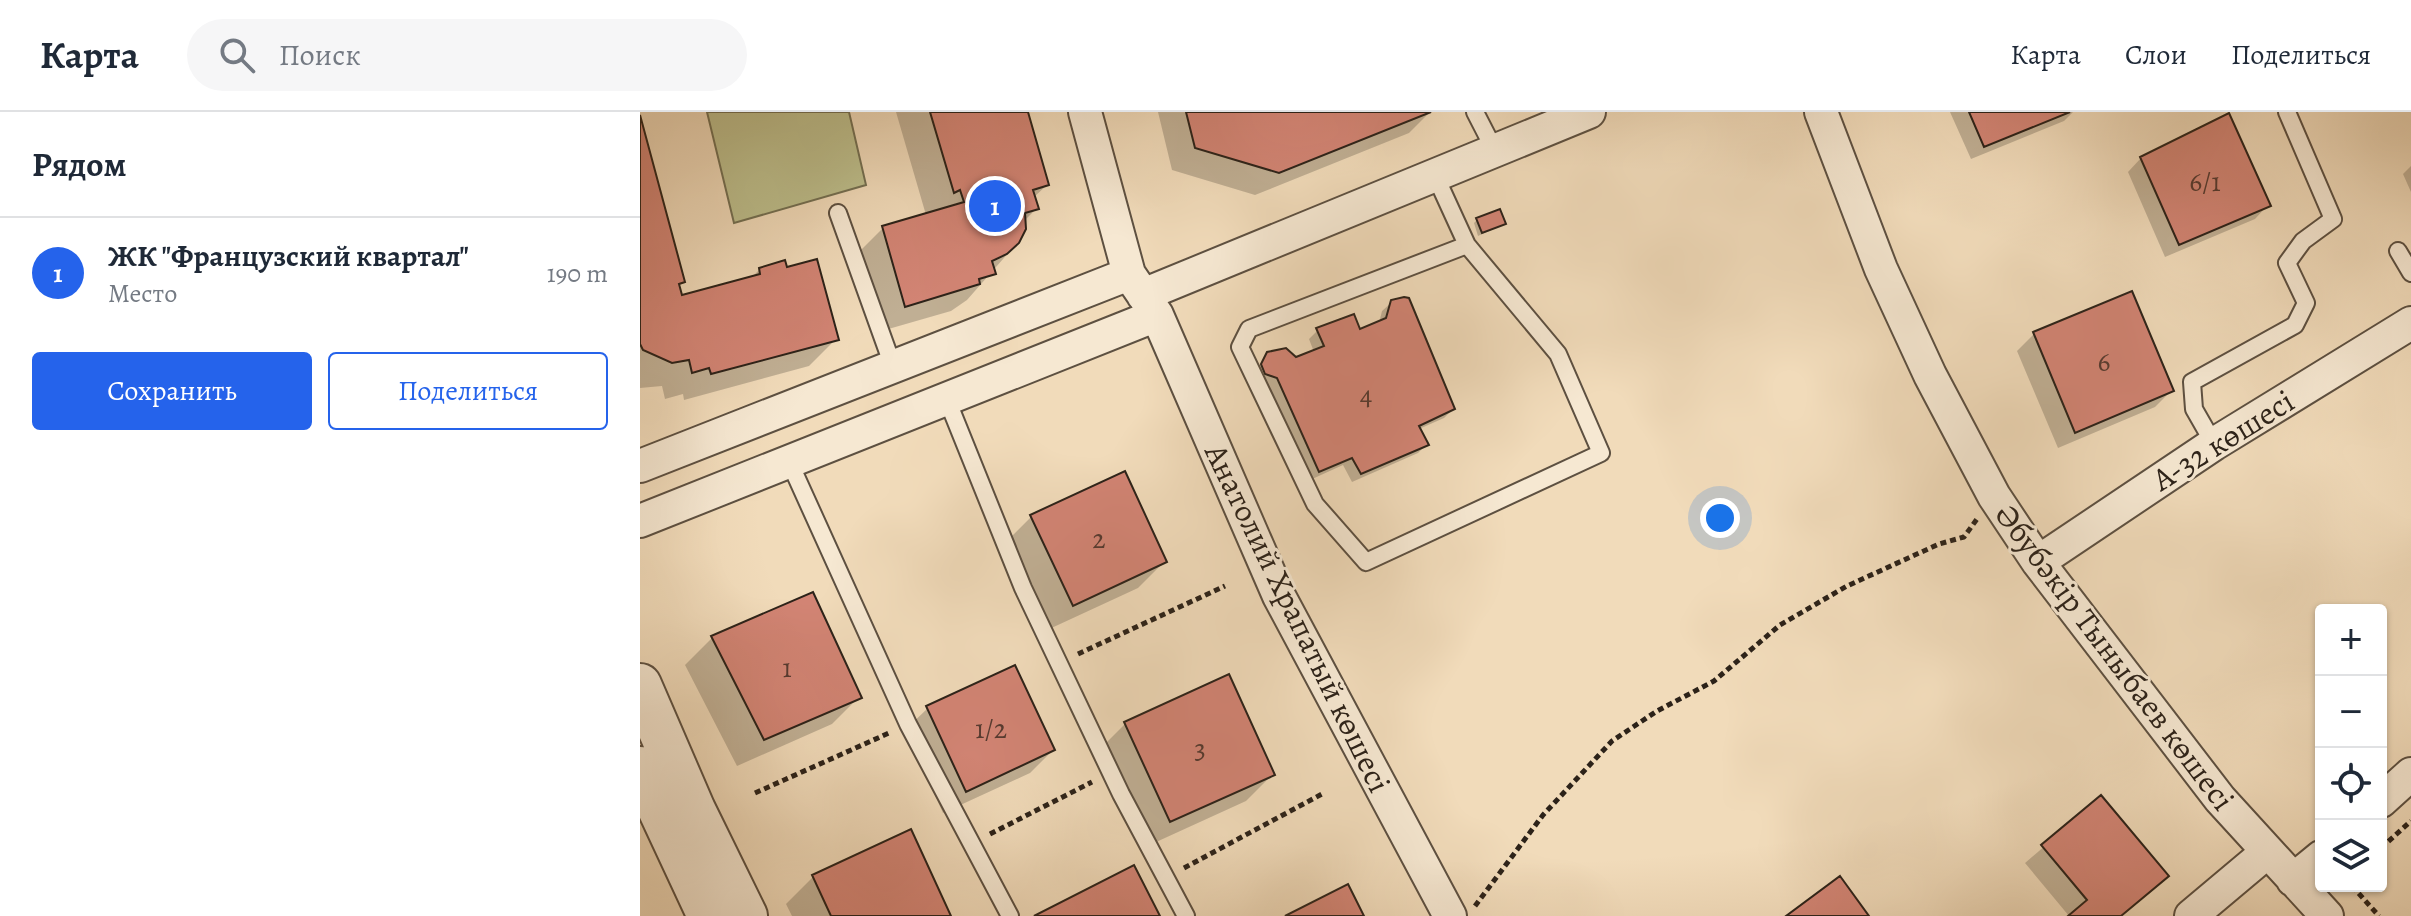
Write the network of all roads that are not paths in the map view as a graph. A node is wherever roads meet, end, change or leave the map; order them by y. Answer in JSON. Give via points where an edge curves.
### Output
{"nodes":[{"id":1,"x":1085,"y":112,"type":"edge"},
{"id":2,"x":1475,"y":112,"type":"edge"},
{"id":3,"x":1589,"y":112,"type":"edge"},
{"id":4,"x":1821,"y":112,"type":"edge"},
{"id":5,"x":2287,"y":112,"type":"edge"},
{"id":6,"x":1495,"y":151,"type":"junction"},
{"id":7,"x":1435,"y":175,"type":"junction"},
{"id":8,"x":838,"y":213,"type":"dead end"},
{"id":9,"x":1467,"y":245,"type":"junction"},
{"id":10,"x":2398,"y":251,"type":"dead end"},
{"id":11,"x":2411,"y":273,"type":"edge"},
{"id":12,"x":1143,"y":295,"type":"junction"},
{"id":13,"x":2411,"y":323,"type":"edge"},
{"id":14,"x":894,"y":369,"type":"junction"},
{"id":15,"x":946,"y":397,"type":"junction"},
{"id":16,"x":2214,"y":444,"type":"junction"},
{"id":17,"x":789,"y":461,"type":"junction"},
{"id":18,"x":640,"y":466,"type":"edge"},
{"id":19,"x":640,"y":521,"type":"edge"},
{"id":20,"x":2038,"y":562,"type":"junction"},
{"id":21,"x":640,"y":685,"type":"edge"},
{"id":22,"x":640,"y":768,"type":"edge"},
{"id":23,"x":2411,"y":774,"type":"edge"},
{"id":24,"x":2387,"y":796,"type":"edge"},
{"id":25,"x":2266,"y":853,"type":"junction"},
{"id":26,"x":2315,"y":862,"type":"edge"},
{"id":27,"x":2293,"y":880,"type":"junction"},
{"id":28,"x":709,"y":916,"type":"edge"},
{"id":29,"x":746,"y":916,"type":"edge"},
{"id":30,"x":1010,"y":916,"type":"edge"},
{"id":31,"x":1186,"y":916,"type":"edge"},
{"id":32,"x":1450,"y":916,"type":"edge"},
{"id":33,"x":2191,"y":916,"type":"edge"},
{"id":34,"x":2327,"y":916,"type":"edge"}],
"edges":[{"from":1,"to":12,"type":"street","name":"Анатолий Храпатый көшесі"},
{"from":2,"to":6,"type":"lane"},
{"from":3,"to":6,"type":"street"},
{"from":4,"to":20,"type":"street","name":"Әбубәкір Тыныбаев көшесі","via":[[1881,269],[1930,375],[1994,496]]},
{"from":5,"to":16,"type":"lane","via":[[2333,219],[2303,241],[2287,263],[2306,303],[2295,325],[2192,382],[2194,409]]},
{"from":6,"to":7,"type":"street"},
{"from":7,"to":9,"type":"lane"},
{"from":7,"to":12,"type":"street"},
{"from":8,"to":14,"type":"lane"},
{"from":9,"to":9,"type":"lane","via":[[1558,354],[1601,453],[1366,562],[1315,504],[1240,347],[1249,329]]},
{"from":10,"to":11,"type":"lane"},
{"from":12,"to":14,"type":"street"},
{"from":12,"to":15,"type":"street"},
{"from":12,"to":32,"type":"street","name":"Анатолий Храпатый көшесі","via":[[1279,596]]},
{"from":13,"to":16,"type":"street","name":"А-32 көшесі"},
{"from":14,"to":18,"type":"street"},
{"from":15,"to":17,"type":"street"},
{"from":15,"to":31,"type":"lane","via":[[1023,588]]},
{"from":16,"to":20,"type":"street","name":"А-32 көшесі"},
{"from":17,"to":19,"type":"street"},
{"from":17,"to":30,"type":"lane","via":[[908,724]]},
{"from":20,"to":25,"type":"street","name":"Әбубәкір Тыныбаев көшесі"},
{"from":21,"to":29,"type":"street"},
{"from":22,"to":28,"type":"street"},
{"from":23,"to":24,"type":"street"},
{"from":25,"to":27,"type":"street","name":"Әбубәкір Тыныбаев көшесі"},
{"from":25,"to":33,"type":"street"},
{"from":26,"to":27,"type":"street"},
{"from":27,"to":34,"type":"street","name":"Әбубәкір Тыныбаев көшесі"}]}
